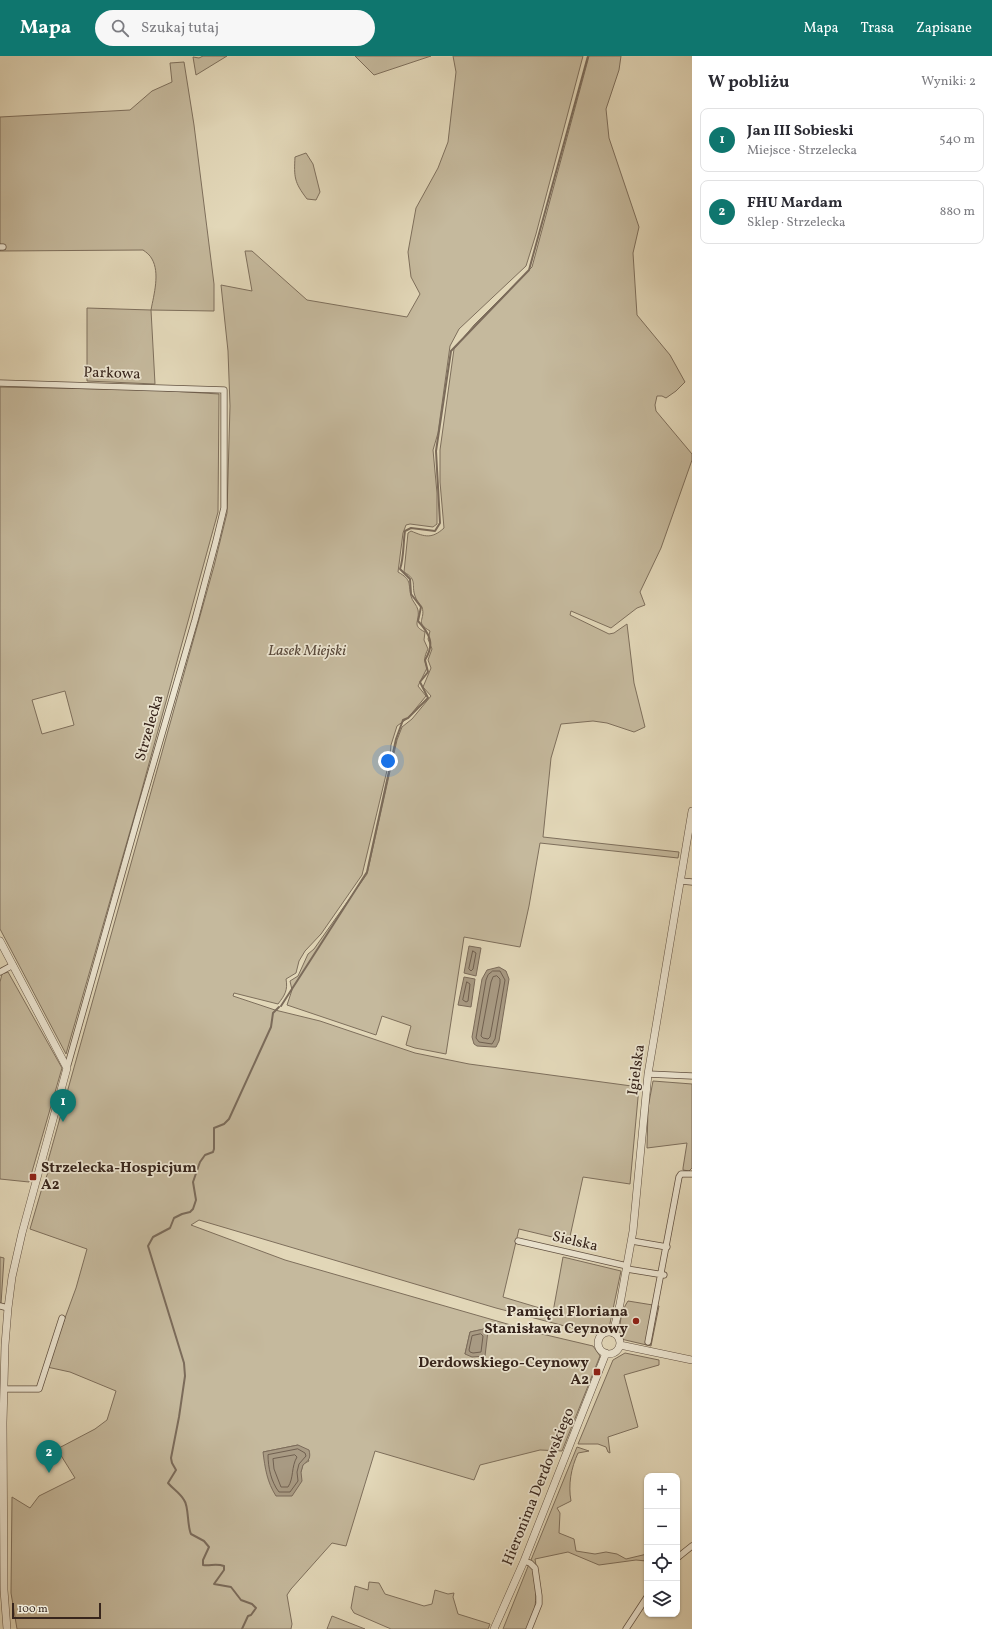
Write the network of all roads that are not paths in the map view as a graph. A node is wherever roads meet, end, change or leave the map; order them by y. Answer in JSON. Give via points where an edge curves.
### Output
{"nodes":[{"id":1,"x":0,"y":383,"type":"edge"},
{"id":2,"x":224,"y":390,"type":"joint"},
{"id":3,"x":692,"y":811,"type":"edge"},
{"id":4,"x":681,"y":881,"type":"junction"},
{"id":5,"x":692,"y":882,"type":"edge"},
{"id":6,"x":0,"y":941,"type":"edge"},
{"id":7,"x":13,"y":965,"type":"junction"},
{"id":8,"x":0,"y":972,"type":"edge"},
{"id":9,"x":67,"y":1068,"type":"junction"},
{"id":10,"x":648,"y":1074,"type":"junction"},
{"id":11,"x":692,"y":1076,"type":"edge"},
{"id":12,"x":692,"y":1174,"type":"edge"},
{"id":13,"x":632,"y":1240,"type":"junction"},
{"id":14,"x":518,"y":1241,"type":"dead end"},
{"id":15,"x":667,"y":1247,"type":"junction"},
{"id":16,"x":627,"y":1267,"type":"junction"},
{"id":17,"x":663,"y":1275,"type":"junction"},
{"id":18,"x":0,"y":1306,"type":"edge"},
{"id":19,"x":8,"y":1308,"type":"junction"},
{"id":20,"x":62,"y":1318,"type":"dead end"},
{"id":21,"x":613,"y":1333,"type":"junction"},
{"id":22,"x":648,"y":1342,"type":"dead end"},
{"id":23,"x":620,"y":1345,"type":"junction"},
{"id":24,"x":606,"y":1353,"type":"junction"},
{"id":25,"x":692,"y":1360,"type":"edge"},
{"id":26,"x":4,"y":1389,"type":"junction"},
{"id":27,"x":2,"y":1422,"type":"edge"},
{"id":28,"x":692,"y":1546,"type":"edge"},
{"id":29,"x":680,"y":1556,"type":"edge"},
{"id":30,"x":524,"y":1561,"type":"junction"},
{"id":31,"x":644,"y":1602,"type":"edge"},
{"id":32,"x":7,"y":1629,"type":"edge"},
{"id":33,"x":494,"y":1629,"type":"edge"},
{"id":34,"x":529,"y":1629,"type":"edge"},
{"id":35,"x":626,"y":1629,"type":"edge"}],
"edges":[{"from":1,"to":2,"type":"street","name":"Parkowa"},
{"from":2,"to":9,"type":"street","name":"Strzelecka","via":[[224,508],[218,534]]},
{"from":3,"to":4,"type":"street","name":"Igielska"},
{"from":4,"to":5,"type":"street"},
{"from":4,"to":10,"type":"street","name":"Igielska"},
{"from":6,"to":7,"type":"street"},
{"from":7,"to":8,"type":"street"},
{"from":7,"to":9,"type":"street"},
{"from":9,"to":19,"type":"street","name":"Strzelecka","via":[[22,1233]]},
{"from":10,"to":11,"type":"street"},
{"from":10,"to":13,"type":"street","name":"Igielska"},
{"from":12,"to":15,"type":"street","via":[[681,1174],[679,1177]]},
{"from":13,"to":15,"type":"street"},
{"from":13,"to":16,"type":"street","name":"Igielska"},
{"from":14,"to":16,"type":"street","name":"Sielska"},
{"from":15,"to":17,"type":"street"},
{"from":16,"to":17,"type":"street","name":"Sielska"},
{"from":16,"to":21,"type":"street","name":"Igielska"},
{"from":17,"to":22,"type":"street"},
{"from":18,"to":19,"type":"street"},
{"from":19,"to":26,"type":"street","name":"Strzelecka","via":[[4,1345]]},
{"from":20,"to":26,"type":"street","via":[[38,1389]]},
{"from":21,"to":23,"type":"street","via":[[619,1339]]},
{"from":21,"to":24,"type":"street","via":[[603,1334],[599,1339],[599,1347]]},
{"from":23,"to":24,"type":"street","via":[[617,1351]]},
{"from":23,"to":25,"type":"street"},
{"from":24,"to":30,"type":"street","name":"Hieronima Derdowskiego"},
{"from":26,"to":27,"type":"street","name":"Strzelecka"},
{"from":27,"to":32,"type":"street","name":"Strzelecka","via":[[4,1590]]},
{"from":28,"to":29,"type":"street"},
{"from":30,"to":33,"type":"street","name":"Hieronima Derdowskiego"},
{"from":30,"to":34,"type":"street","via":[[535,1568],[539,1596],[539,1604]]},
{"from":31,"to":35,"type":"street"}]}
